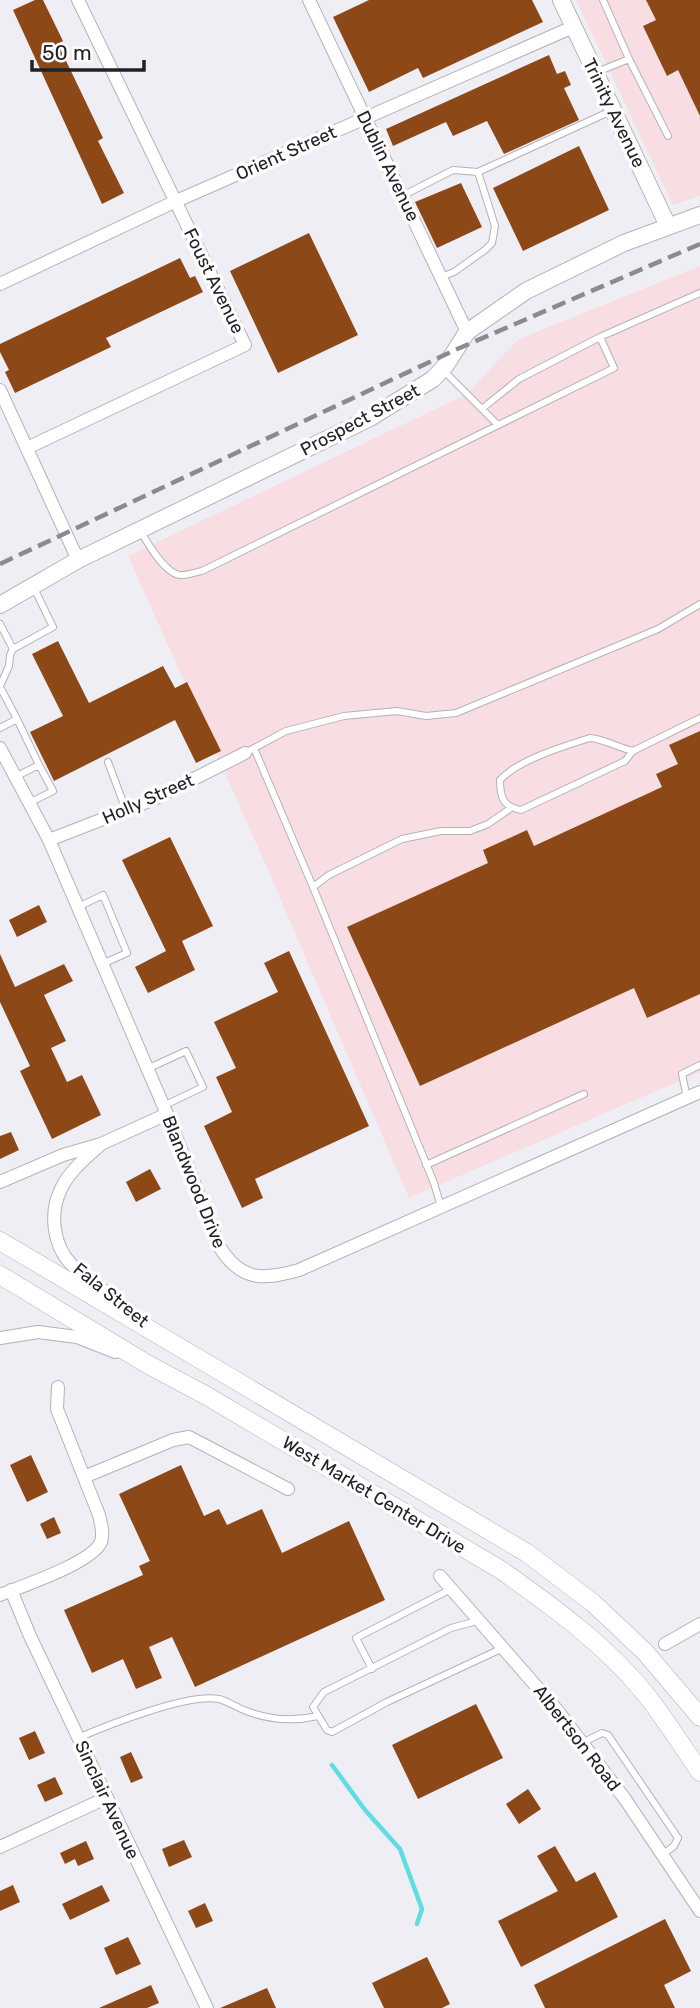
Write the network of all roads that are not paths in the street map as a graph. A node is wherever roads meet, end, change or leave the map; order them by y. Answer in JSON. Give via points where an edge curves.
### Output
{"nodes":[{"id":1,"x":78,"y":0,"type":"edge"},
{"id":2,"x":561,"y":0,"type":"edge"},
{"id":3,"x":603,"y":0,"type":"edge"},
{"id":4,"x":313,"y":1,"type":"edge"},
{"id":5,"x":573,"y":27,"type":"junction"},
{"id":6,"x":629,"y":60,"type":"junction"},
{"id":7,"x":595,"y":73,"type":"junction"},
{"id":8,"x":613,"y":110,"type":"junction"},
{"id":9,"x":365,"y":118,"type":"junction"},
{"id":10,"x":668,"y":136,"type":"dead end"},
{"id":11,"x":478,"y":172,"type":"junction"},
{"id":12,"x":402,"y":196,"type":"junction"},
{"id":13,"x":174,"y":202,"type":"junction"},
{"id":14,"x":700,"y":215,"type":"edge"},
{"id":15,"x":668,"y":226,"type":"junction"},
{"id":16,"x":441,"y":277,"type":"junction"},
{"id":17,"x":0,"y":284,"type":"edge"},
{"id":18,"x":700,"y":293,"type":"edge"},
{"id":19,"x":467,"y":332,"type":"junction"},
{"id":20,"x":600,"y":337,"type":"junction"},
{"id":21,"x":442,"y":370,"type":"junction"},
{"id":22,"x":0,"y":390,"type":"edge"},
{"id":23,"x":483,"y":408,"type":"junction"},
{"id":24,"x":498,"y":425,"type":"junction"},
{"id":25,"x":26,"y":448,"type":"junction"},
{"id":26,"x":140,"y":530,"type":"junction"},
{"id":27,"x":78,"y":560,"type":"junction"},
{"id":28,"x":33,"y":586,"type":"junction"},
{"id":29,"x":700,"y":604,"type":"edge"},
{"id":30,"x":0,"y":605,"type":"edge"},
{"id":31,"x":0,"y":624,"type":"edge"},
{"id":32,"x":13,"y":649,"type":"junction"},
{"id":33,"x":0,"y":687,"type":"edge"},
{"id":34,"x":700,"y":718,"type":"edge"},
{"id":35,"x":16,"y":719,"type":"junction"},
{"id":36,"x":0,"y":728,"type":"edge"},
{"id":37,"x":0,"y":748,"type":"edge"},
{"id":38,"x":250,"y":750,"type":"junction"},
{"id":39,"x":633,"y":751,"type":"junction"},
{"id":40,"x":108,"y":762,"type":"dead end"},
{"id":41,"x":39,"y":765,"type":"junction"},
{"id":42,"x":15,"y":777,"type":"junction"},
{"id":43,"x":29,"y":803,"type":"junction"},
{"id":44,"x":511,"y":808,"type":"junction"},
{"id":45,"x":126,"y":810,"type":"junction"},
{"id":46,"x":49,"y":840,"type":"junction"},
{"id":47,"x":313,"y":887,"type":"junction"},
{"id":48,"x":77,"y":907,"type":"junction"},
{"id":49,"x":102,"y":964,"type":"junction"},
{"id":50,"x":700,"y":1065,"type":"edge"},
{"id":51,"x":147,"y":1069,"type":"junction"},
{"id":52,"x":584,"y":1094,"type":"dead end"},
{"id":53,"x":694,"y":1095,"type":"edge"},
{"id":54,"x":165,"y":1110,"type":"junction"},
{"id":55,"x":101,"y":1144,"type":"junction"},
{"id":56,"x":426,"y":1165,"type":"junction"},
{"id":57,"x":0,"y":1182,"type":"edge"},
{"id":58,"x":441,"y":1207,"type":"junction"},
{"id":59,"x":0,"y":1241,"type":"edge"},
{"id":60,"x":0,"y":1275,"type":"edge"},
{"id":61,"x":161,"y":1336,"type":"junction"},
{"id":62,"x":0,"y":1338,"type":"edge"},
{"id":63,"x":147,"y":1364,"type":"junction"},
{"id":64,"x":58,"y":1387,"type":"dead end"},
{"id":65,"x":84,"y":1477,"type":"junction"},
{"id":66,"x":288,"y":1489,"type":"dead end"},
{"id":67,"x":440,"y":1577,"type":"dead end"},
{"id":68,"x":451,"y":1590,"type":"junction"},
{"id":69,"x":6,"y":1592,"type":"edge"},
{"id":70,"x":477,"y":1621,"type":"junction"},
{"id":71,"x":700,"y":1624,"type":"edge"},
{"id":72,"x":665,"y":1644,"type":"dead end"},
{"id":73,"x":503,"y":1648,"type":"junction"},
{"id":74,"x":372,"y":1669,"type":"junction"},
{"id":75,"x":318,"y":1716,"type":"junction"},
{"id":76,"x":700,"y":1717,"type":"edge"},
{"id":77,"x":78,"y":1738,"type":"junction"},
{"id":78,"x":582,"y":1743,"type":"junction"},
{"id":79,"x":700,"y":1772,"type":"edge"},
{"id":80,"x":106,"y":1798,"type":"junction"},
{"id":81,"x":0,"y":1847,"type":"edge"},
{"id":82,"x":662,"y":1855,"type":"junction"},
{"id":83,"x":700,"y":1911,"type":"edge"},
{"id":84,"x":207,"y":2008,"type":"edge"}],
"edges":[{"from":1,"to":13,"type":"street","name":"Foust Avenue"},
{"from":2,"to":5,"type":"street","name":"Trinity Avenue"},
{"from":3,"to":6,"type":"lane"},
{"from":4,"to":9,"type":"street","name":"Dublin Avenue"},
{"from":5,"to":7,"type":"street","name":"Trinity Avenue"},
{"from":5,"to":9,"type":"street","name":"Orient Street"},
{"from":6,"to":7,"type":"lane"},
{"from":6,"to":10,"type":"lane"},
{"from":7,"to":8,"type":"street","name":"Trinity Avenue"},
{"from":8,"to":11,"type":"lane"},
{"from":8,"to":15,"type":"street","name":"Trinity Avenue"},
{"from":9,"to":12,"type":"street","name":"Dublin Avenue"},
{"from":9,"to":13,"type":"street","name":"Orient Street"},
{"from":11,"to":12,"type":"lane","via":[[453,170]]},
{"from":11,"to":16,"type":"lane","via":[[495,226],[492,243]]},
{"from":12,"to":16,"type":"street","name":"Dublin Avenue"},
{"from":13,"to":17,"type":"street","name":"Orient Street"},
{"from":13,"to":25,"type":"street","name":"Foust Avenue","via":[[245,345]]},
{"from":14,"to":15,"type":"street","name":"Prospect Street"},
{"from":15,"to":19,"type":"street","name":"Prospect Street","via":[[526,291]]},
{"from":16,"to":19,"type":"street","name":"Dublin Avenue"},
{"from":18,"to":20,"type":"lane"},
{"from":19,"to":21,"type":"street","name":"Prospect Street"},
{"from":20,"to":23,"type":"lane","via":[[519,379]]},
{"from":20,"to":24,"type":"lane","via":[[614,368]]},
{"from":21,"to":23,"type":"lane"},
{"from":21,"to":26,"type":"street","name":"Prospect Street","via":[[370,418]]},
{"from":22,"to":25,"type":"street"},
{"from":23,"to":24,"type":"lane"},
{"from":24,"to":26,"type":"lane","via":[[202,571],[173,573]]},
{"from":25,"to":27,"type":"street"},
{"from":26,"to":27,"type":"street","name":"Prospect Street"},
{"from":27,"to":28,"type":"street","name":"Prospect Street"},
{"from":28,"to":30,"type":"street","name":"Prospect Street"},
{"from":28,"to":32,"type":"lane","via":[[53,627]]},
{"from":29,"to":38,"type":"lane","via":[[658,629],[456,713],[426,716],[397,711],[344,716],[286,731]]},
{"from":31,"to":32,"type":"lane"},
{"from":32,"to":33,"type":"lane"},
{"from":33,"to":35,"type":"lane"},
{"from":34,"to":39,"type":"lane"},
{"from":35,"to":36,"type":"lane"},
{"from":35,"to":41,"type":"lane"},
{"from":37,"to":42,"type":"street","name":"Blandwood Drive"},
{"from":38,"to":45,"type":"street","name":"Holly Street"},
{"from":38,"to":47,"type":"lane"},
{"from":39,"to":44,"type":"lane","via":[[625,761],[532,805]]},
{"from":39,"to":44,"type":"lane","via":[[590,738],[526,763],[500,780],[500,795]]},
{"from":40,"to":45,"type":"lane"},
{"from":41,"to":42,"type":"lane"},
{"from":41,"to":43,"type":"lane","via":[[53,791]]},
{"from":42,"to":43,"type":"street","name":"Blandwood Drive"},
{"from":43,"to":46,"type":"street","name":"Blandwood Drive"},
{"from":44,"to":47,"type":"lane","via":[[470,831],[402,839]]},
{"from":45,"to":46,"type":"street","name":"Holly Street"},
{"from":46,"to":48,"type":"street","name":"Blandwood Drive"},
{"from":47,"to":56,"type":"lane"},
{"from":48,"to":49,"type":"street","name":"Blandwood Drive"},
{"from":48,"to":49,"type":"lane","via":[[103,895],[127,953]]},
{"from":49,"to":51,"type":"street","name":"Blandwood Drive"},
{"from":50,"to":53,"type":"lane","via":[[682,1074]]},
{"from":51,"to":54,"type":"street","name":"Blandwood Drive"},
{"from":51,"to":54,"type":"lane","via":[[186,1051],[203,1087]]},
{"from":52,"to":56,"type":"lane"},
{"from":53,"to":58,"type":"street","name":"Blandwood Drive"},
{"from":54,"to":55,"type":"street","name":"Fala Street"},
{"from":54,"to":58,"type":"street","name":"Blandwood Drive","via":[[219,1246],[242,1271],[271,1278],[299,1270]]},
{"from":55,"to":57,"type":"street","name":"Fala Street"},
{"from":55,"to":61,"type":"street","name":"Fala Street","via":[[61,1189],[53,1226],[57,1241],[70,1263]]},
{"from":56,"to":58,"type":"lane"},
{"from":59,"to":61,"type":"main road","name":"West Market Center Drive"},
{"from":60,"to":63,"type":"main road","name":"West Market Center Drive"},
{"from":61,"to":76,"type":"main road","name":"West Market Center Drive","via":[[527,1553],[593,1603]]},
{"from":62,"to":63,"type":"street","via":[[38,1332],[77,1337]]},
{"from":63,"to":79,"type":"main road","name":"West Market Center Drive","via":[[502,1570],[547,1602],[616,1662],[650,1700]]},
{"from":64,"to":65,"type":"street","via":[[57,1409]]},
{"from":65,"to":66,"type":"street","via":[[189,1437]]},
{"from":65,"to":69,"type":"street","via":[[99,1515],[101,1541],[88,1558]]},
{"from":67,"to":68,"type":"street","name":"Albertson Road"},
{"from":68,"to":70,"type":"street","name":"Albertson Road"},
{"from":68,"to":74,"type":"lane","via":[[356,1638]]},
{"from":69,"to":77,"type":"street","name":"Sinclair Avenue"},
{"from":70,"to":73,"type":"street","name":"Albertson Road"},
{"from":70,"to":74,"type":"lane","via":[[451,1628]]},
{"from":71,"to":72,"type":"street"},
{"from":73,"to":75,"type":"lane","via":[[332,1732]]},
{"from":73,"to":78,"type":"street","name":"Albertson Road"},
{"from":74,"to":75,"type":"lane","via":[[324,1692],[313,1707]]},
{"from":75,"to":77,"type":"lane","via":[[268,1719],[218,1699],[189,1700]]},
{"from":77,"to":80,"type":"street","name":"Sinclair Avenue"},
{"from":78,"to":82,"type":"street","name":"Albertson Road"},
{"from":78,"to":82,"type":"lane","via":[[602,1732],[608,1735],[678,1838]]},
{"from":80,"to":81,"type":"street"},
{"from":80,"to":84,"type":"street","name":"Sinclair Avenue"},
{"from":82,"to":83,"type":"street","name":"Albertson Road"}]}
